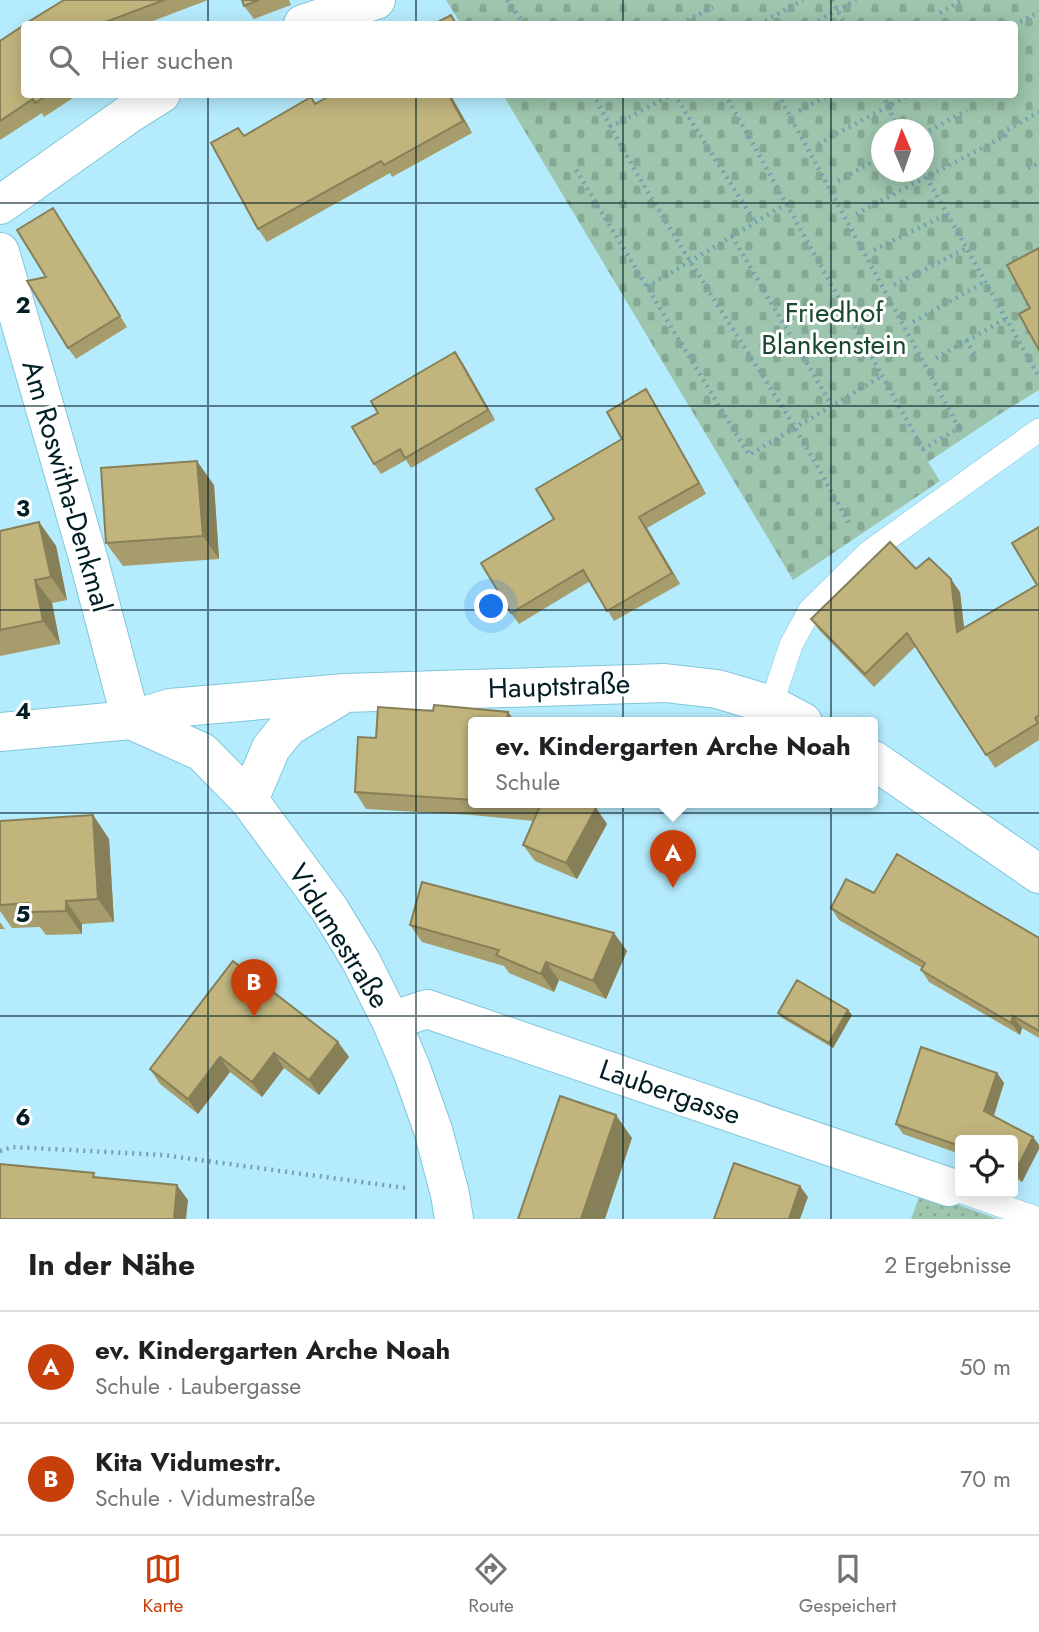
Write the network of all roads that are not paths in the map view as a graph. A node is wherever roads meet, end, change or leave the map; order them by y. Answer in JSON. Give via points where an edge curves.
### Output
{"nodes":[{"id":1,"x":376,"y":0,"type":"edge"},
{"id":2,"x":312,"y":21,"type":"edge"},
{"id":3,"x":154,"y":98,"type":"edge"},
{"id":4,"x":0,"y":205,"type":"edge"},
{"id":5,"x":0,"y":252,"type":"edge"},
{"id":6,"x":1039,"y":430,"type":"edge"},
{"id":7,"x":345,"y":693,"type":"junction"},
{"id":8,"x":787,"y":713,"type":"edge"},
{"id":9,"x":131,"y":720,"type":"junction"},
{"id":10,"x":0,"y":732,"type":"edge"},
{"id":11,"x":878,"y":762,"type":"edge"},
{"id":12,"x":249,"y":800,"type":"junction"},
{"id":13,"x":1039,"y":874,"type":"edge"},
{"id":14,"x":391,"y":1021,"type":"junction"},
{"id":15,"x":955,"y":1190,"type":"edge"},
{"id":16,"x":978,"y":1198,"type":"edge"},
{"id":17,"x":452,"y":1207,"type":"edge"},
{"id":18,"x":1039,"y":1219,"type":"edge"}],
"edges":[{"from":1,"to":2,"type":"street"},
{"from":3,"to":4,"type":"street"},
{"from":5,"to":9,"type":"street","name":"Am Roswitha-Denkmal"},
{"from":6,"to":8,"type":"lane","name":"Hauptstraße","via":[[869,552],[810,610],[791,645]]},
{"from":7,"to":8,"type":"street","name":"Hauptstraße","via":[[665,683],[717,689]]},
{"from":7,"to":9,"type":"street","name":"Hauptstraße","via":[[170,708]]},
{"from":7,"to":12,"type":"street","name":"Hauptstraße","via":[[288,727],[271,748]]},
{"from":9,"to":10,"type":"street","name":"Hauptstraße"},
{"from":9,"to":12,"type":"street","name":"Vidumestraße","via":[[202,752]]},
{"from":11,"to":13,"type":"street"},
{"from":12,"to":14,"type":"street","name":"Vidumestraße","via":[[330,910]]},
{"from":14,"to":15,"type":"street","name":"Laubergasse","via":[[427,1009]]},
{"from":14,"to":17,"type":"street","name":"Vidumestraße","via":[[433,1130]]},
{"from":16,"to":18,"type":"lane"}]}
